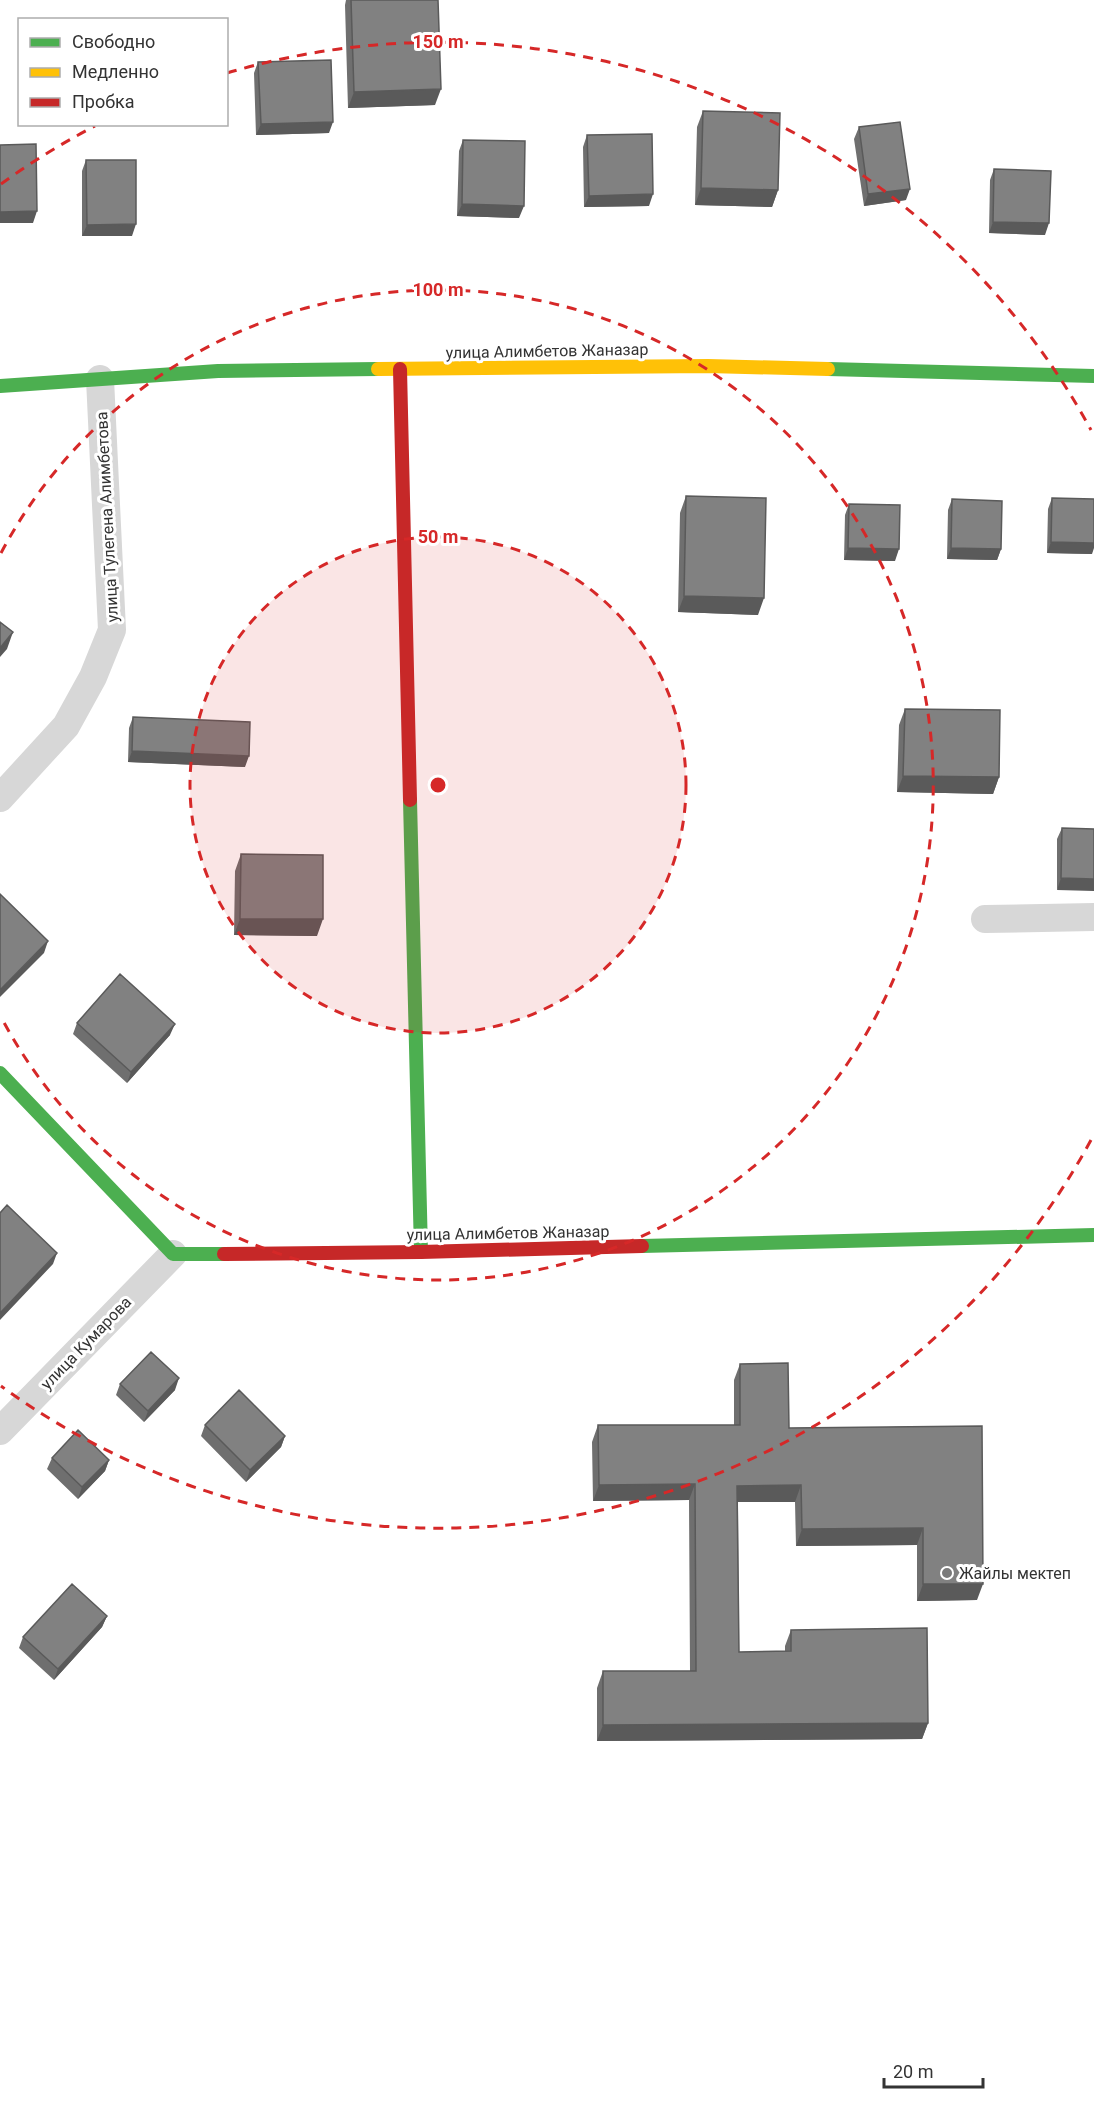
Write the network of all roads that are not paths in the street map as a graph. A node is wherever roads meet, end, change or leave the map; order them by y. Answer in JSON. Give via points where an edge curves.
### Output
{"nodes":[{"id":1,"x":400,"y":369,"type":"junction"},
{"id":2,"x":1094,"y":376,"type":"edge"},
{"id":3,"x":100,"y":379,"type":"junction"},
{"id":4,"x":0,"y":386,"type":"edge"},
{"id":5,"x":0,"y":798,"type":"edge"},
{"id":6,"x":1094,"y":917,"type":"edge"},
{"id":7,"x":985,"y":919,"type":"dead end"},
{"id":8,"x":0,"y":1073,"type":"edge"},
{"id":9,"x":1094,"y":1235,"type":"edge"},
{"id":10,"x":421,"y":1252,"type":"junction"},
{"id":11,"x":173,"y":1254,"type":"junction"},
{"id":12,"x":0,"y":1431,"type":"edge"}],
"edges":[{"from":1,"to":2,"type":"street","name":"улица Алимбетов Жаназар","via":[[708,366]]},
{"from":1,"to":3,"type":"street","name":"улица Алимбетов Жаназар","via":[[218,371]]},
{"from":1,"to":10,"type":"street"},
{"from":3,"to":4,"type":"street","name":"улица Алимбетов Жаназар"},
{"from":3,"to":5,"type":"street","name":"улица Тулегена Алимбетова","via":[[112,630],[93,677],[66,726]]},
{"from":6,"to":7,"type":"street"},
{"from":8,"to":11,"type":"street"},
{"from":9,"to":10,"type":"street","name":"улица Алимбетов Жаназар"},
{"from":10,"to":11,"type":"street","name":"улица Алимбетов Жаназар"},
{"from":11,"to":12,"type":"street","name":"улица Кумарова"}]}
